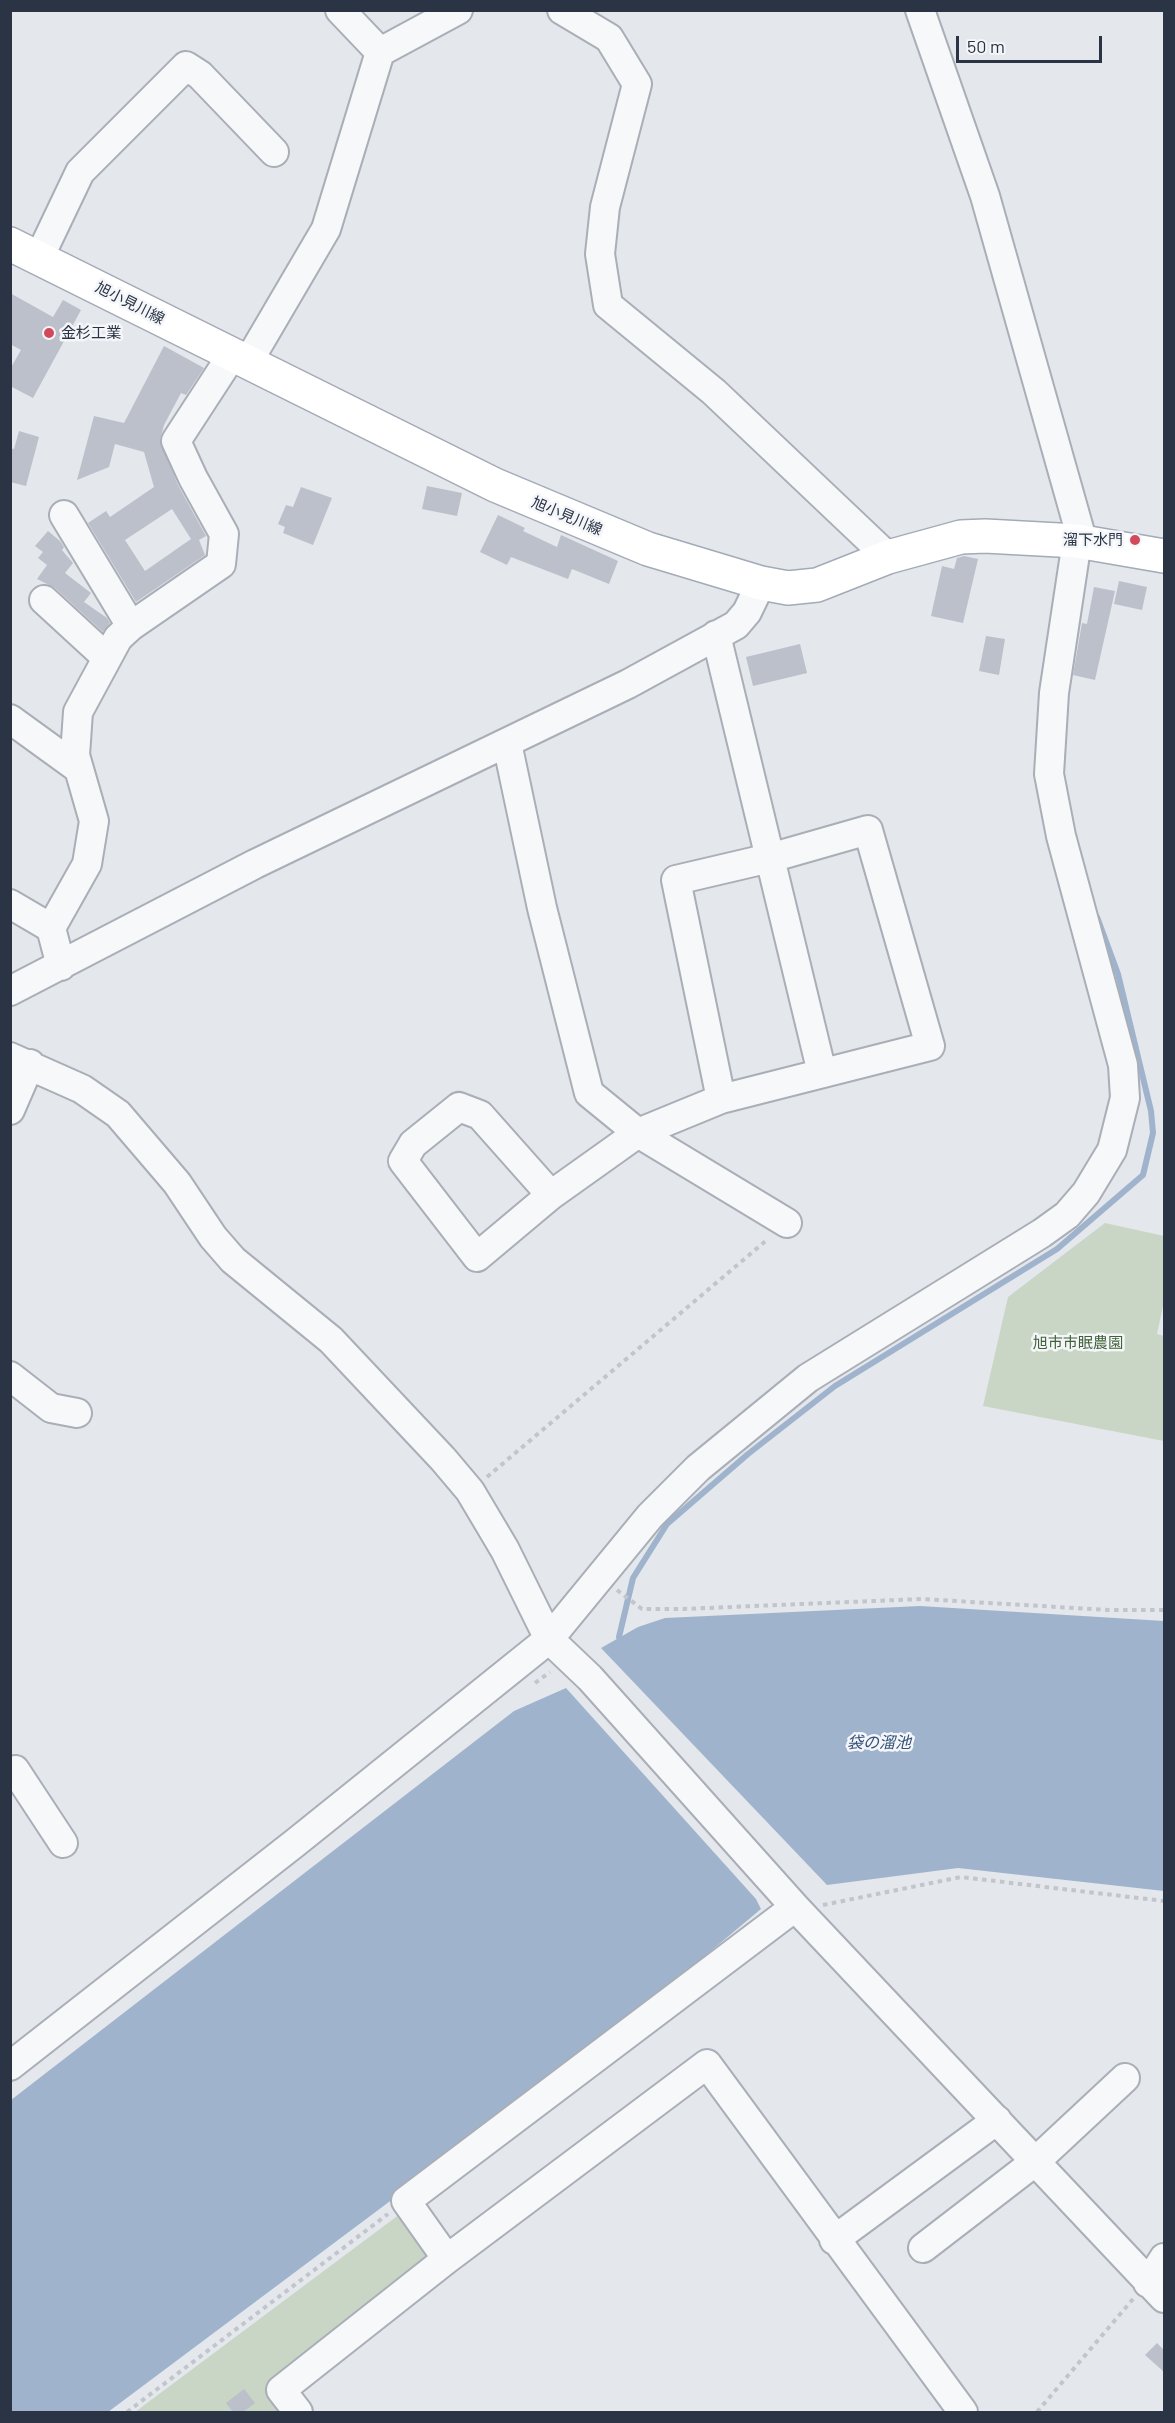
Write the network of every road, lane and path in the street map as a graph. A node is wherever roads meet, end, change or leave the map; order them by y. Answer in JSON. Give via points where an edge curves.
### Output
{"nodes":[{"id":1,"x":340,"y":10,"type":"edge"},
{"id":2,"x":458,"y":10,"type":"edge"},
{"id":3,"x":562,"y":10,"type":"edge"},
{"id":4,"x":920,"y":10,"type":"edge"},
{"id":5,"x":380,"y":52,"type":"junction"},
{"id":6,"x":274,"y":152,"type":"dead end"},
{"id":7,"x":25,"y":251,"type":"edge"},
{"id":8,"x":240,"y":358,"type":"junction"},
{"id":9,"x":64,"y":515,"type":"dead end"},
{"id":10,"x":1080,"y":542,"type":"junction"},
{"id":11,"x":888,"y":556,"type":"junction"},
{"id":12,"x":1164,"y":556,"type":"edge"},
{"id":13,"x":760,"y":583,"type":"junction"},
{"id":14,"x":44,"y":600,"type":"dead end"},
{"id":15,"x":131,"y":626,"type":"junction"},
{"id":16,"x":716,"y":636,"type":"junction"},
{"id":17,"x":106,"y":657,"type":"junction"},
{"id":18,"x":10,"y":719,"type":"edge"},
{"id":19,"x":507,"y":743,"type":"junction"},
{"id":20,"x":79,"y":769,"type":"junction"},
{"id":21,"x":770,"y":858,"type":"junction"},
{"id":22,"x":10,"y":904,"type":"edge"},
{"id":23,"x":51,"y":928,"type":"junction"},
{"id":24,"x":61,"y":966,"type":"junction"},
{"id":25,"x":10,"y":991,"type":"edge"},
{"id":26,"x":20,"y":1060,"type":"edge"},
{"id":27,"x":822,"y":1073,"type":"junction"},
{"id":28,"x":721,"y":1099,"type":"junction"},
{"id":29,"x":10,"y":1110,"type":"edge"},
{"id":30,"x":638,"y":1133,"type":"junction"},
{"id":31,"x":551,"y":1195,"type":"junction"},
{"id":32,"x":787,"y":1223,"type":"joint"},
{"id":33,"x":10,"y":1376,"type":"edge"},
{"id":34,"x":77,"y":1413,"type":"dead end"},
{"id":35,"x":470,"y":1491,"type":"junction"},
{"id":36,"x":599,"y":1575,"type":"junction"},
{"id":37,"x":1164,"y":1610,"type":"edge"},
{"id":38,"x":549,"y":1639,"type":"junction"},
{"id":39,"x":557,"y":1667,"type":"dead end"},
{"id":40,"x":530,"y":1687,"type":"dead end"},
{"id":41,"x":12,"y":1768,"type":"edge"},
{"id":42,"x":63,"y":1843,"type":"dead end"},
{"id":43,"x":1164,"y":1901,"type":"edge"},
{"id":44,"x":805,"y":1907,"type":"junction"},
{"id":45,"x":10,"y":2066,"type":"edge"},
{"id":46,"x":1125,"y":2078,"type":"dead end"},
{"id":47,"x":997,"y":2120,"type":"junction"},
{"id":48,"x":1036,"y":2161,"type":"junction"},
{"id":49,"x":406,"y":2201,"type":"junction"},
{"id":50,"x":834,"y":2240,"type":"junction"},
{"id":51,"x":923,"y":2247,"type":"dead end"},
{"id":52,"x":1164,"y":2258,"type":"edge"},
{"id":53,"x":447,"y":2259,"type":"junction"},
{"id":54,"x":1156,"y":2291,"type":"edge"},
{"id":55,"x":294,"y":2411,"type":"edge"},
{"id":56,"x":127,"y":2412,"type":"edge"},
{"id":57,"x":963,"y":2412,"type":"edge"},
{"id":58,"x":1038,"y":2412,"type":"edge"}],
"edges":[{"from":1,"to":5,"type":"street"},
{"from":2,"to":5,"type":"street"},
{"from":3,"to":11,"type":"street","via":[[609,38],[637,84],[604,207],[600,254],[608,305],[714,392]]},
{"from":4,"to":10,"type":"street","via":[[985,196]]},
{"from":5,"to":8,"type":"street","via":[[326,229]]},
{"from":6,"to":7,"type":"street","via":[[200,75],[186,66],[80,172]]},
{"from":7,"to":8,"type":"main road","name":"旭小見川線"},
{"from":8,"to":13,"type":"main road","name":"旭小見川線","via":[[536,503],[648,549]]},
{"from":8,"to":15,"type":"street","via":[[176,441],[224,534],[221,564]]},
{"from":9,"to":15,"type":"street"},
{"from":10,"to":11,"type":"main road","name":"旭小見川線","via":[[961,537]]},
{"from":10,"to":12,"type":"main road","name":"旭小見川線"},
{"from":10,"to":36,"type":"street","via":[[1054,693],[1049,774],[1053,806],[1123,1065],[1125,1098],[1112,1150],[1086,1193],[1067,1215],[808,1378],[698,1468]]},
{"from":11,"to":13,"type":"main road","name":"旭小見川線","via":[[817,585],[788,588]]},
{"from":13,"to":16,"type":"street","via":[[747,612],[736,625]]},
{"from":14,"to":17,"type":"street"},
{"from":15,"to":17,"type":"street"},
{"from":16,"to":19,"type":"street"},
{"from":16,"to":21,"type":"street"},
{"from":17,"to":20,"type":"street","via":[[78,712],[75,755]]},
{"from":18,"to":20,"type":"street"},
{"from":19,"to":24,"type":"street","via":[[255,864]]},
{"from":19,"to":30,"type":"street","via":[[542,908],[588,1093]]},
{"from":20,"to":23,"type":"street","via":[[94,821],[87,864]]},
{"from":21,"to":27,"type":"street"},
{"from":21,"to":27,"type":"street","via":[[868,830],[930,1046]]},
{"from":21,"to":28,"type":"street","via":[[676,880]]},
{"from":22,"to":23,"type":"street"},
{"from":23,"to":24,"type":"street"},
{"from":24,"to":25,"type":"street"},
{"from":26,"to":29,"type":"street"},
{"from":26,"to":35,"type":"street","via":[[82,1089],[118,1114],[177,1183],[233,1260],[331,1341]]},
{"from":27,"to":28,"type":"street"},
{"from":28,"to":30,"type":"street"},
{"from":30,"to":31,"type":"street"},
{"from":30,"to":32,"type":"street"},
{"from":31,"to":31,"type":"street","via":[[480,1115],[459,1107],[413,1144],[403,1161],[477,1257]]},
{"from":32,"to":35,"type":"path"},
{"from":33,"to":34,"type":"street","via":[[51,1408]]},
{"from":35,"to":38,"type":"street"},
{"from":36,"to":37,"type":"path","via":[[642,1609],[921,1599]]},
{"from":36,"to":38,"type":"street"},
{"from":38,"to":44,"type":"street"},
{"from":38,"to":45,"type":"street"},
{"from":39,"to":40,"type":"path"},
{"from":41,"to":42,"type":"street"},
{"from":43,"to":44,"type":"path","via":[[961,1877]]},
{"from":44,"to":47,"type":"street"},
{"from":44,"to":49,"type":"street"},
{"from":46,"to":48,"type":"street"},
{"from":47,"to":48,"type":"street"},
{"from":47,"to":50,"type":"street"},
{"from":48,"to":51,"type":"street"},
{"from":48,"to":54,"type":"street"},
{"from":49,"to":53,"type":"street"},
{"from":49,"to":56,"type":"path"},
{"from":50,"to":53,"type":"street","via":[[707,2064]]},
{"from":50,"to":57,"type":"street"},
{"from":52,"to":54,"type":"street"},
{"from":53,"to":55,"type":"street","via":[[281,2390]]},
{"from":54,"to":58,"type":"path","via":[[1119,2314]]}]}
